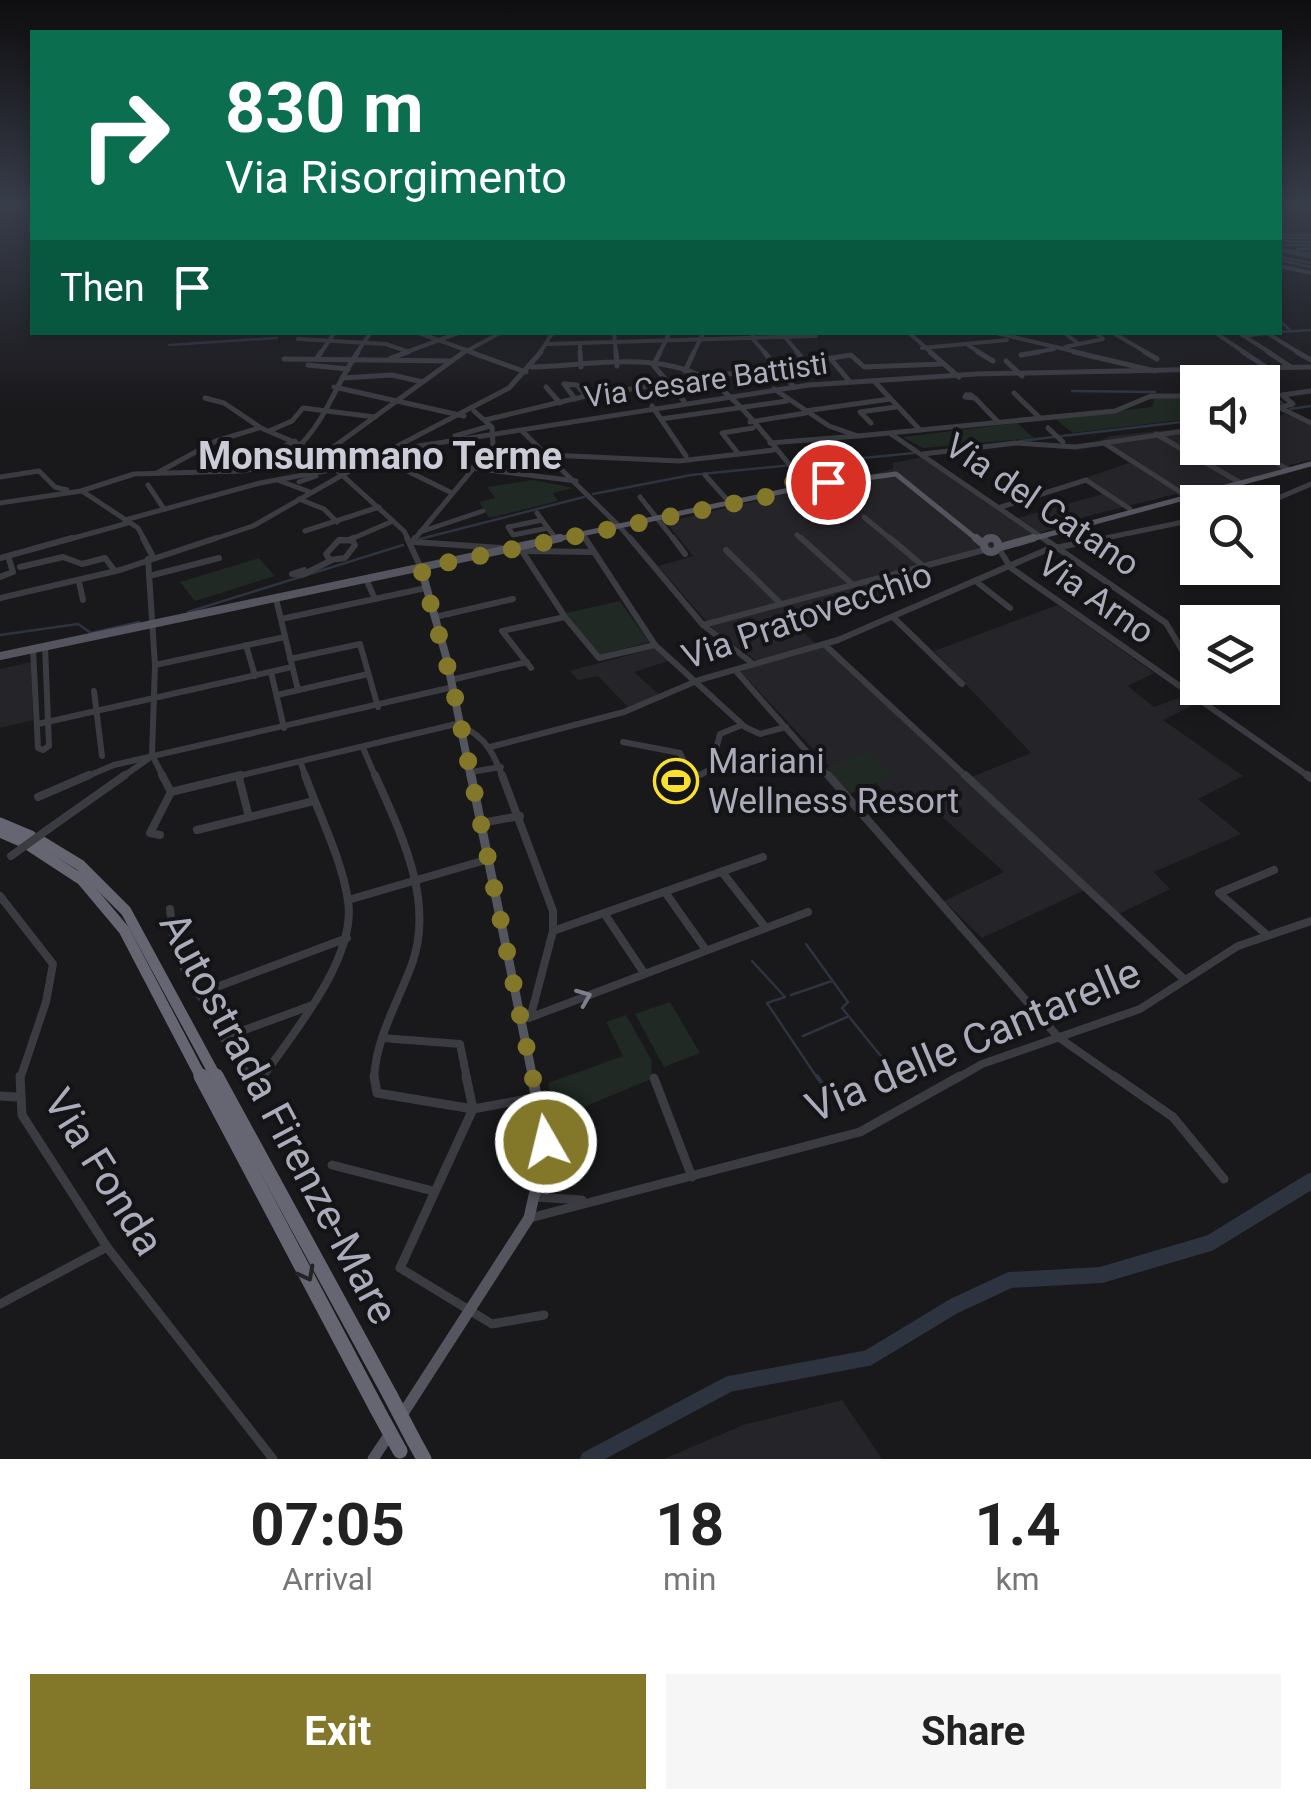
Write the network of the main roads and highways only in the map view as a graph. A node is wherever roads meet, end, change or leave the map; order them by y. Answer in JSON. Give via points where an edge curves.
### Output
{"nodes":[{"id":1,"x":1311,"y":464,"type":"edge"},
{"id":2,"x":793,"y":472,"type":"junction"},
{"id":3,"x":813,"y":480,"type":"junction"},
{"id":4,"x":804,"y":487,"type":"junction"},
{"id":5,"x":780,"y":494,"type":"junction"},
{"id":6,"x":620,"y":526,"type":"junction"},
{"id":7,"x":561,"y":539,"type":"junction"},
{"id":8,"x":421,"y":568,"type":"junction"},
{"id":9,"x":0,"y":656,"type":"edge"},
{"id":10,"x":0,"y":823,"type":"edge"},
{"id":11,"x":0,"y":832,"type":"edge"},
{"id":12,"x":34,"y":839,"type":"junction"},
{"id":13,"x":406,"y":1450,"type":"edge"},
{"id":14,"x":372,"y":1459,"type":"edge"},
{"id":15,"x":424,"y":1459,"type":"edge"}],
"edges":[{"from":1,"to":3,"type":"main road","via":[[991,546],[896,474]]},
{"from":2,"to":3,"type":"main road"},
{"from":2,"to":4,"type":"main road"},
{"from":2,"to":5,"type":"main road"},
{"from":3,"to":4,"type":"main road"},
{"from":4,"to":5,"type":"main road"},
{"from":5,"to":6,"type":"main road"},
{"from":6,"to":7,"type":"main road"},
{"from":6,"to":7,"type":"main road"},
{"from":7,"to":8,"type":"main road"},
{"from":8,"to":9,"type":"main road"},
{"from":8,"to":14,"type":"main road","via":[[461,724],[546,1142],[529,1218]]},
{"from":10,"to":12,"type":"highway","name":"Autostrada Firenze-Mare"},
{"from":11,"to":12,"type":"highway","name":"Autostrada Firenze-Mare"},
{"from":12,"to":13,"type":"highway","name":"Autostrada Firenze-Mare","bridge":true,"via":[[82,880],[124,930]]},
{"from":13,"to":15,"type":"highway","name":"Autostrada Firenze-Mare"}]}
